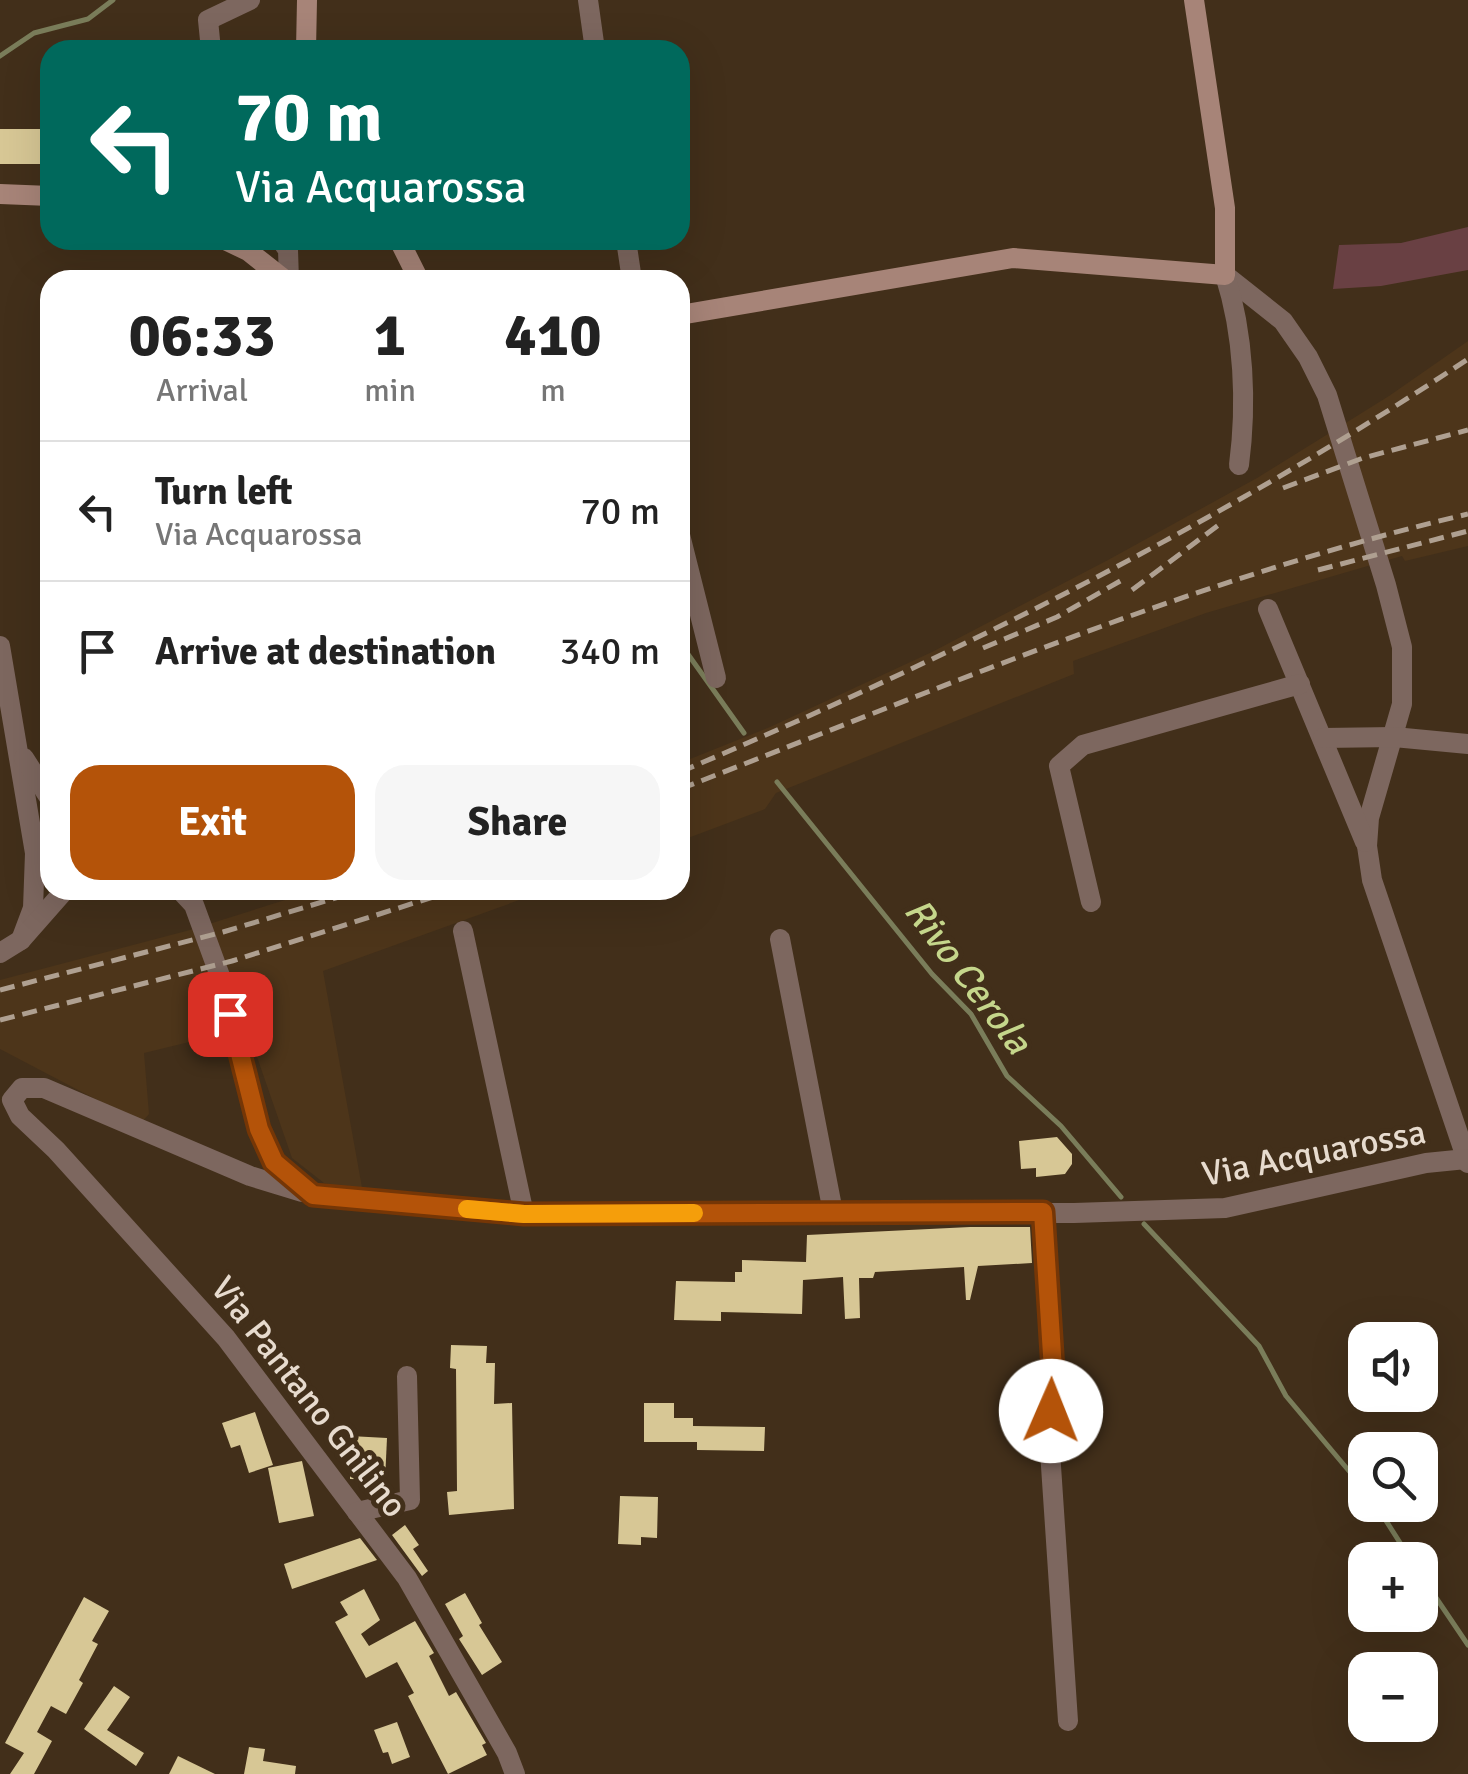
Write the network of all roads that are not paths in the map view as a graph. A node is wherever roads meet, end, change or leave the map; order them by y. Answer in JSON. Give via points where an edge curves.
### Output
{"nodes":[{"id":1,"x":250,"y":0,"type":"edge"},
{"id":2,"x":307,"y":0,"type":"edge"},
{"id":3,"x":588,"y":0,"type":"edge"},
{"id":4,"x":1194,"y":0,"type":"edge"},
{"id":5,"x":209,"y":40,"type":"edge"},
{"id":6,"x":306,"y":40,"type":"edge"},
{"id":7,"x":594,"y":40,"type":"edge"},
{"id":8,"x":0,"y":194,"type":"edge"},
{"id":9,"x":40,"y":196,"type":"edge"},
{"id":10,"x":246,"y":250,"type":"edge"},
{"id":11,"x":274,"y":270,"type":"edge"},
{"id":12,"x":1225,"y":275,"type":"junction"},
{"id":13,"x":690,"y":314,"type":"edge"},
{"id":14,"x":1239,"y":465,"type":"dead end"},
{"id":15,"x":690,"y":575,"type":"edge"},
{"id":16,"x":1268,"y":608,"type":"dead end"},
{"id":17,"x":0,"y":646,"type":"edge"},
{"id":18,"x":716,"y":678,"type":"dead end"},
{"id":19,"x":1300,"y":684,"type":"junction"},
{"id":20,"x":1394,"y":737,"type":"junction"},
{"id":21,"x":1323,"y":738,"type":"junction"},
{"id":22,"x":1468,"y":744,"type":"edge"},
{"id":23,"x":20,"y":752,"type":"junction"},
{"id":24,"x":40,"y":783,"type":"edge"},
{"id":25,"x":40,"y":845,"type":"edge"},
{"id":26,"x":1367,"y":846,"type":"junction"},
{"id":27,"x":40,"y":872,"type":"edge"},
{"id":28,"x":56,"y":900,"type":"edge"},
{"id":29,"x":189,"y":900,"type":"edge"},
{"id":30,"x":1091,"y":902,"type":"dead end"},
{"id":31,"x":462,"y":931,"type":"dead end"},
{"id":32,"x":21,"y":940,"type":"junction"},
{"id":33,"x":780,"y":940,"type":"dead end"},
{"id":34,"x":0,"y":953,"type":"edge"},
{"id":35,"x":16,"y":1092,"type":"joint"},
{"id":36,"x":1467,"y":1161,"type":"edge"},
{"id":37,"x":313,"y":1195,"type":"junction"},
{"id":38,"x":833,"y":1212,"type":"junction"},
{"id":39,"x":1043,"y":1212,"type":"junction"},
{"id":40,"x":524,"y":1214,"type":"junction"},
{"id":41,"x":407,"y":1376,"type":"dead end"},
{"id":42,"x":357,"y":1512,"type":"junction"},
{"id":43,"x":1068,"y":1721,"type":"dead end"},
{"id":44,"x":515,"y":1774,"type":"edge"}],
"edges":[{"from":1,"to":5,"type":"street","via":[[208,20]]},
{"from":2,"to":6,"type":"street"},
{"from":3,"to":7,"type":"street"},
{"from":4,"to":12,"type":"street","via":[[1226,208]]},
{"from":8,"to":9,"type":"street"},
{"from":10,"to":11,"type":"street"},
{"from":12,"to":13,"type":"street","via":[[1013,258]]},
{"from":12,"to":14,"type":"street","via":[[1245,420]]},
{"from":12,"to":20,"type":"street","via":[[1283,322],[1327,394],[1402,647],[1402,704]]},
{"from":15,"to":18,"type":"street"},
{"from":16,"to":19,"type":"street"},
{"from":17,"to":23,"type":"street"},
{"from":19,"to":21,"type":"street"},
{"from":19,"to":30,"type":"street","via":[[1083,745],[1059,766]]},
{"from":20,"to":21,"type":"street"},
{"from":20,"to":22,"type":"street"},
{"from":20,"to":26,"type":"street"},
{"from":21,"to":26,"type":"street"},
{"from":23,"to":24,"type":"street"},
{"from":23,"to":25,"type":"street"},
{"from":26,"to":36,"type":"street","via":[[1372,880]]},
{"from":27,"to":32,"type":"street"},
{"from":28,"to":32,"type":"street"},
{"from":29,"to":37,"type":"street","via":[[220,976],[259,1129],[274,1162]]},
{"from":31,"to":40,"type":"street"},
{"from":32,"to":34,"type":"street"},
{"from":33,"to":38,"type":"street"},
{"from":35,"to":37,"type":"street","name":"Via Acquarossa","via":[[44,1088],[250,1176]]},
{"from":35,"to":42,"type":"street","name":"Via Pantano Gnilino","via":[[12,1100],[20,1116],[189,1295]]},
{"from":36,"to":39,"type":"street","name":"Via Acquarossa","via":[[1426,1162],[1224,1208]]},
{"from":37,"to":40,"type":"street","name":"Via Acquarossa"},
{"from":38,"to":39,"type":"street","name":"Via Acquarossa"},
{"from":38,"to":40,"type":"street","name":"Via Acquarossa"},
{"from":39,"to":43,"type":"street"},
{"from":41,"to":42,"type":"street","via":[[410,1500]]},
{"from":42,"to":44,"type":"street","name":"Via Pantano Gnilino","via":[[407,1578]]}]}
